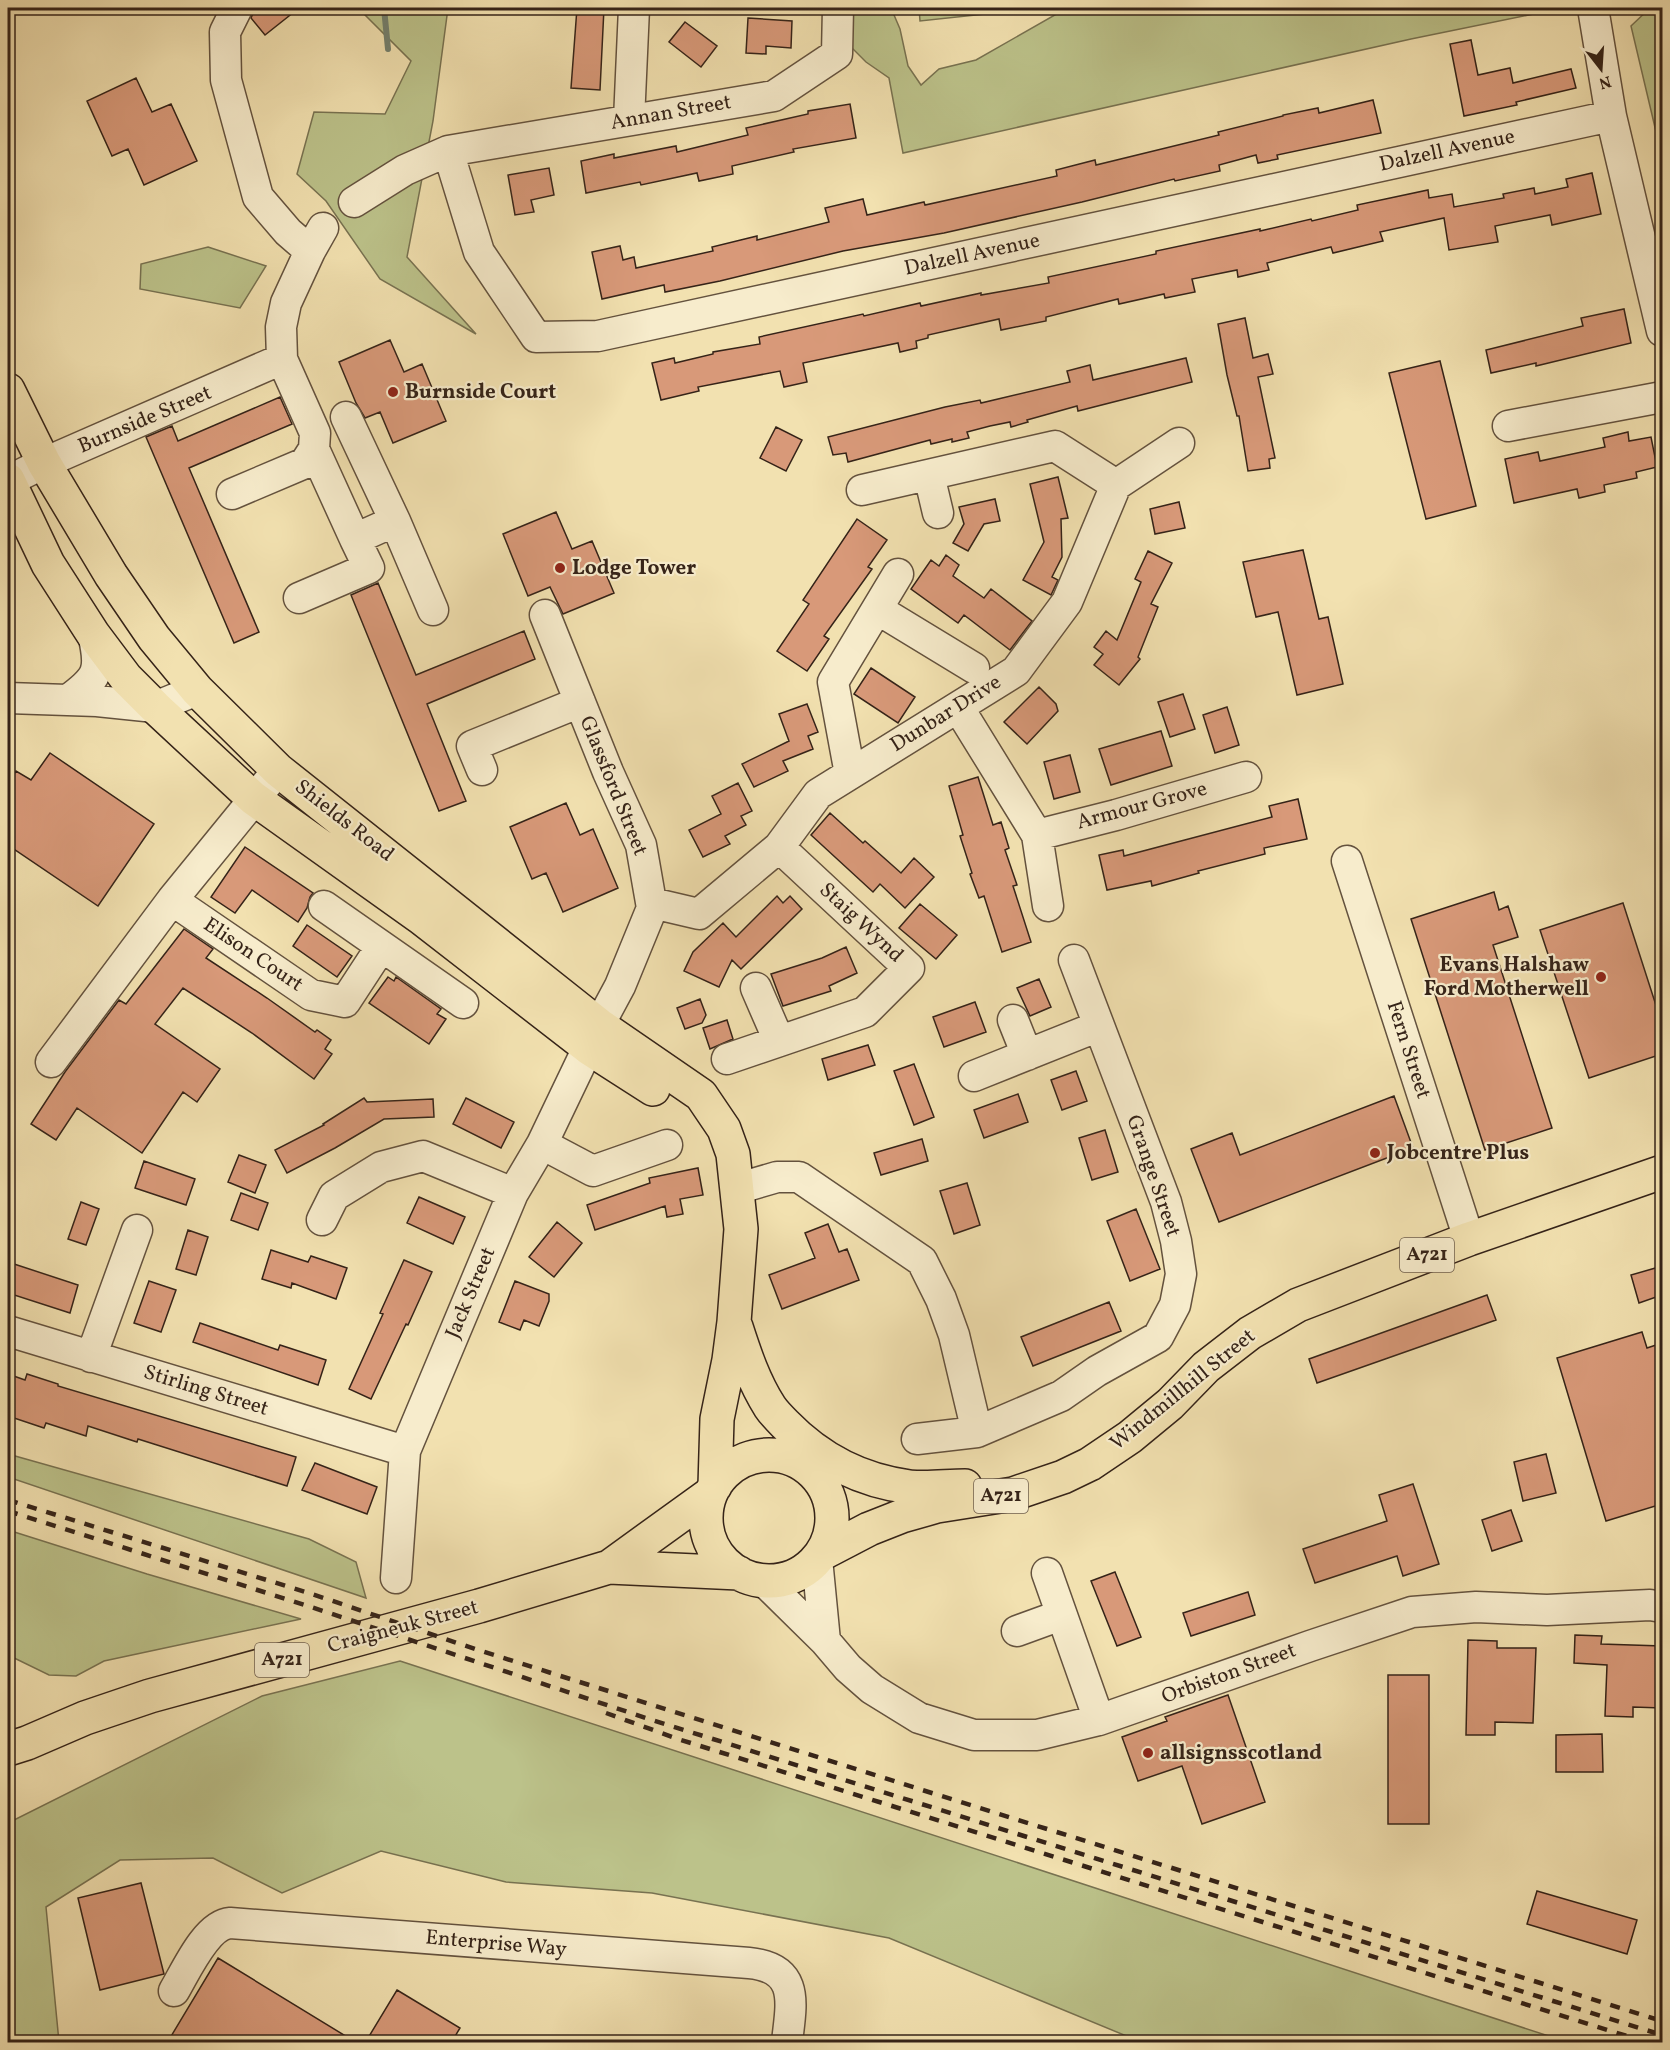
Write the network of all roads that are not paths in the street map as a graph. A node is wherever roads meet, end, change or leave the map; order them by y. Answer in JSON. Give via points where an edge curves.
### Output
{"nodes":[{"id":1,"x":237,"y":8,"type":"edge"},
{"id":2,"x":634,"y":8,"type":"edge"},
{"id":3,"x":838,"y":8,"type":"edge"},
{"id":4,"x":1593,"y":8,"type":"edge"},
{"id":5,"x":1611,"y":116,"type":"junction"},
{"id":6,"x":629,"y":120,"type":"junction"},
{"id":7,"x":448,"y":151,"type":"junction"},
{"id":8,"x":354,"y":202,"type":"dead end"},
{"id":9,"x":1662,"y":331,"type":"edge"},
{"id":10,"x":282,"y":359,"type":"junction"},
{"id":11,"x":8,"y":390,"type":"edge"},
{"id":12,"x":1662,"y":396,"type":"edge"},
{"id":13,"x":346,"y":417,"type":"dead end"},
{"id":14,"x":1508,"y":426,"type":"dead end"},
{"id":15,"x":1179,"y":443,"type":"dead end"},
{"id":16,"x":314,"y":449,"type":"junction"},
{"id":17,"x":45,"y":463,"type":"junction"},
{"id":18,"x":929,"y":475,"type":"junction"},
{"id":19,"x":8,"y":480,"type":"edge"},
{"id":20,"x":1116,"y":485,"type":"junction"},
{"id":21,"x":862,"y":490,"type":"dead end"},
{"id":22,"x":232,"y":494,"type":"dead end"},
{"id":23,"x":938,"y":513,"type":"dead end"},
{"id":24,"x":395,"y":521,"type":"junction"},
{"id":25,"x":355,"y":539,"type":"junction"},
{"id":26,"x":898,"y":573,"type":"dead end"},
{"id":27,"x":299,"y":598,"type":"dead end"},
{"id":28,"x":877,"y":609,"type":"junction"},
{"id":29,"x":433,"y":610,"type":"dead end"},
{"id":30,"x":545,"y":615,"type":"dead end"},
{"id":31,"x":93,"y":634,"type":"junction"},
{"id":32,"x":974,"y":668,"type":"dead end"},
{"id":33,"x":197,"y":690,"type":"junction"},
{"id":34,"x":8,"y":698,"type":"edge"},
{"id":35,"x":68,"y":700,"type":"junction"},
{"id":36,"x":580,"y":702,"type":"junction"},
{"id":37,"x":155,"y":707,"type":"junction"},
{"id":38,"x":958,"y":707,"type":"junction"},
{"id":39,"x":278,"y":770,"type":"junction"},
{"id":40,"x":482,"y":770,"type":"dead end"},
{"id":41,"x":850,"y":774,"type":"junction"},
{"id":42,"x":1246,"y":777,"type":"dead end"},
{"id":43,"x":253,"y":798,"type":"junction"},
{"id":44,"x":1037,"y":834,"type":"junction"},
{"id":45,"x":779,"y":847,"type":"junction"},
{"id":46,"x":1347,"y":861,"type":"dead end"},
{"id":47,"x":171,"y":900,"type":"junction"},
{"id":48,"x":652,"y":903,"type":"junction"},
{"id":49,"x":324,"y":906,"type":"dead end"},
{"id":50,"x":1048,"y":906,"type":"dead end"},
{"id":51,"x":381,"y":947,"type":"junction"},
{"id":52,"x":1074,"y":960,"type":"dead end"},
{"id":53,"x":756,"y":988,"type":"dead end"},
{"id":54,"x":463,"y":1003,"type":"dead end"},
{"id":55,"x":1013,"y":1020,"type":"dead end"},
{"id":56,"x":1099,"y":1026,"type":"junction"},
{"id":57,"x":594,"y":1036,"type":"junction"},
{"id":58,"x":779,"y":1041,"type":"junction"},
{"id":59,"x":1027,"y":1055,"type":"junction"},
{"id":60,"x":728,"y":1059,"type":"dead end"},
{"id":61,"x":51,"y":1062,"type":"dead end"},
{"id":62,"x":974,"y":1076,"type":"dead end"},
{"id":63,"x":542,"y":1144,"type":"junction"},
{"id":64,"x":667,"y":1145,"type":"dead end"},
{"id":65,"x":1662,"y":1172,"type":"edge"},
{"id":66,"x":736,"y":1189,"type":"junction"},
{"id":67,"x":513,"y":1193,"type":"junction"},
{"id":68,"x":322,"y":1220,"type":"dead end"},
{"id":69,"x":137,"y":1230,"type":"dead end"},
{"id":70,"x":1469,"y":1239,"type":"junction"},
{"id":71,"x":734,"y":1322,"type":"junction"},
{"id":72,"x":8,"y":1331,"type":"edge"},
{"id":73,"x":91,"y":1357,"type":"junction"},
{"id":74,"x":729,"y":1360,"type":"junction"},
{"id":75,"x":977,"y":1432,"type":"junction"},
{"id":76,"x":917,"y":1439,"type":"dead end"},
{"id":77,"x":405,"y":1451,"type":"junction"},
{"id":78,"x":787,"y":1457,"type":"junction"},
{"id":79,"x":1063,"y":1477,"type":"junction"},
{"id":80,"x":824,"y":1487,"type":"junction"},
{"id":81,"x":713,"y":1490,"type":"junction"},
{"id":82,"x":937,"y":1506,"type":"junction"},
{"id":83,"x":819,"y":1556,"type":"junction"},
{"id":84,"x":609,"y":1567,"type":"junction"},
{"id":85,"x":1047,"y":1573,"type":"dead end"},
{"id":86,"x":751,"y":1577,"type":"junction"},
{"id":87,"x":396,"y":1578,"type":"dead end"},
{"id":88,"x":1662,"y":1607,"type":"edge"},
{"id":89,"x":1061,"y":1615,"type":"junction"},
{"id":90,"x":1017,"y":1631,"type":"dead end"},
{"id":91,"x":825,"y":1641,"type":"junction"},
{"id":92,"x":1099,"y":1720,"type":"junction"},
{"id":93,"x":14,"y":1750,"type":"edge"},
{"id":94,"x":174,"y":1991,"type":"dead end"},
{"id":95,"x":787,"y":2043,"type":"edge"}],
"edges":[{"from":1,"to":10,"type":"street","via":[[225,32],[226,80],[258,197],[288,232],[317,239],[286,303],[281,327]]},
{"from":2,"to":6,"type":"street"},
{"from":3,"to":6,"type":"street","name":"Annan Street","via":[[837,54],[774,96]]},
{"from":4,"to":5,"type":"street"},
{"from":5,"to":7,"type":"street","name":"Dalzell Avenue","via":[[598,336],[536,337],[479,252]]},
{"from":5,"to":9,"type":"street"},
{"from":6,"to":7,"type":"street","name":"Annan Street"},
{"from":7,"to":8,"type":"street","name":"Annan Street","via":[[405,170]]},
{"from":10,"to":16,"type":"street","via":[[315,433]]},
{"from":10,"to":17,"type":"street","name":"Burnside Street"},
{"from":11,"to":17,"type":"main road","name":"Shields Road"},
{"from":12,"to":14,"type":"street"},
{"from":13,"to":24,"type":"street"},
{"from":15,"to":20,"type":"street"},
{"from":16,"to":22,"type":"street","via":[[305,463]]},
{"from":16,"to":25,"type":"street"},
{"from":17,"to":19,"type":"street","name":"Burnside Street"},
{"from":17,"to":33,"type":"main road","name":"Shields Road","via":[[111,575],[154,638]]},
{"from":18,"to":20,"type":"street","via":[[1054,446]]},
{"from":18,"to":21,"type":"street"},
{"from":18,"to":23,"type":"street"},
{"from":19,"to":31,"type":"main road","name":"Shields Road","via":[[48,564]]},
{"from":20,"to":38,"type":"street","name":"Dunbar Drive","via":[[1067,602],[1016,671]]},
{"from":24,"to":25,"type":"street"},
{"from":24,"to":29,"type":"street"},
{"from":25,"to":27,"type":"street","via":[[369,568]]},
{"from":26,"to":28,"type":"street"},
{"from":28,"to":32,"type":"street"},
{"from":28,"to":41,"type":"street","via":[[833,682]]},
{"from":30,"to":36,"type":"street","name":"Glassford Street"},
{"from":31,"to":35,"type":"street","via":[[99,664],[89,684]]},
{"from":31,"to":37,"type":"main road","name":"Shields Road","via":[[126,678]]},
{"from":33,"to":37,"type":"street"},
{"from":33,"to":39,"type":"main road","name":"Shields Road"},
{"from":34,"to":35,"type":"street"},
{"from":35,"to":37,"type":"street"},
{"from":36,"to":40,"type":"street","via":[[472,746]]},
{"from":36,"to":48,"type":"street","name":"Glassford Street","via":[[641,844]]},
{"from":37,"to":43,"type":"main road","name":"Shields Road"},
{"from":38,"to":41,"type":"street","name":"Dunbar Drive"},
{"from":38,"to":44,"type":"street"},
{"from":39,"to":43,"type":"street"},
{"from":39,"to":57,"type":"main road","name":"Shields Road"},
{"from":41,"to":45,"type":"street","name":"Dunbar Drive","via":[[818,794]]},
{"from":42,"to":44,"type":"street","name":"Armour Grove"},
{"from":43,"to":47,"type":"street"},
{"from":43,"to":57,"type":"main road","name":"Shields Road"},
{"from":44,"to":50,"type":"street"},
{"from":45,"to":48,"type":"street","name":"Dunbar Drive","via":[[699,914]]},
{"from":45,"to":58,"type":"street","name":"Staig Wynd","via":[[909,968],[865,1012]]},
{"from":46,"to":70,"type":"street","name":"Fern Street"},
{"from":47,"to":51,"type":"street","name":"Elison Court","via":[[311,995],[345,1002]]},
{"from":47,"to":61,"type":"street"},
{"from":48,"to":57,"type":"street","name":"Glassford Street","via":[[620,986]]},
{"from":49,"to":51,"type":"street"},
{"from":51,"to":54,"type":"street"},
{"from":52,"to":56,"type":"street","name":"Grange Street"},
{"from":53,"to":58,"type":"street"},
{"from":55,"to":59,"type":"street"},
{"from":56,"to":59,"type":"street"},
{"from":56,"to":75,"type":"street","name":"Grange Street","via":[[1166,1202],[1181,1274],[1175,1305],[1158,1337],[1061,1396]]},
{"from":57,"to":63,"type":"street","name":"Jack Street"},
{"from":57,"to":66,"type":"main road","name":"Shields Road","via":[[689,1112]]},
{"from":58,"to":60,"type":"street","name":"Staig Wynd"},
{"from":59,"to":62,"type":"street"},
{"from":63,"to":64,"type":"street","via":[[592,1171]]},
{"from":63,"to":67,"type":"street","name":"Jack Street"},
{"from":65,"to":70,"type":"main road","name":"Windmillhill Street","number":"A721"},
{"from":66,"to":71,"type":"main road","name":"Shields Road","via":[[741,1229]]},
{"from":66,"to":75,"type":"street","via":[[777,1177],[799,1177],[922,1261],[954,1335]]},
{"from":67,"to":68,"type":"street","via":[[423,1156],[381,1167],[334,1196]]},
{"from":67,"to":77,"type":"street","name":"Jack Street"},
{"from":69,"to":73,"type":"street"},
{"from":70,"to":79,"type":"main road","name":"Windmillhill Street","number":"A721","via":[[1298,1305],[1250,1333],[1206,1367],[1130,1437]]},
{"from":71,"to":74,"type":"main road","name":"Shields Road"},
{"from":71,"to":79,"type":"main road","via":[[748,1366],[771,1409],[814,1450],[856,1473],[884,1483],[913,1487]]},
{"from":72,"to":73,"type":"street","name":"Stirling Street"},
{"from":73,"to":77,"type":"street","name":"Stirling Street"},
{"from":74,"to":78,"type":"main road","via":[[754,1413]]},
{"from":74,"to":81,"type":"main road","name":"Shields Road","via":[[717,1419]]},
{"from":75,"to":76,"type":"street","name":"Grange Street"},
{"from":77,"to":87,"type":"street","name":"Jack Street"},
{"from":78,"to":80,"type":"main road","via":[[815,1474]]},
{"from":78,"to":81,"type":"main road","via":[[766,1455],[746,1459],[728,1470]]},
{"from":79,"to":82,"type":"main road","name":"Windmillhill Street","number":"A721","via":[[1013,1494]]},
{"from":80,"to":82,"type":"main road","name":"Windmillhill Street","number":"A721"},
{"from":80,"to":83,"type":"main road","via":[[833,1521]]},
{"from":81,"to":84,"type":"main road","name":"Craigneuk Street","number":"A721"},
{"from":81,"to":86,"type":"main road","via":[[706,1524],[716,1553],[726,1564]]},
{"from":82,"to":83,"type":"main road","name":"Windmillhill Street","number":"A721","via":[[869,1529]]},
{"from":83,"to":86,"type":"main road","via":[[802,1572],[783,1580]]},
{"from":83,"to":91,"type":"street"},
{"from":84,"to":86,"type":"main road","name":"Craigneuk Street","number":"A721"},
{"from":84,"to":93,"type":"main road","name":"Craigneuk Street","number":"A721","via":[[150,1696],[86,1718]]},
{"from":85,"to":89,"type":"street"},
{"from":86,"to":91,"type":"street","name":"Orbiston Street"},
{"from":88,"to":92,"type":"street","name":"Orbiston Street","via":[[1476,1607],[1412,1612]]},
{"from":89,"to":90,"type":"street"},
{"from":89,"to":92,"type":"street"},
{"from":91,"to":92,"type":"street","name":"Orbiston Street","via":[[872,1689],[919,1718],[974,1735],[1038,1735]]},
{"from":94,"to":95,"type":"street","name":"Enterprise Way","via":[[210,1933],[223,1923],[762,1964],[782,1977],[789,1987],[792,1998]]}]}
